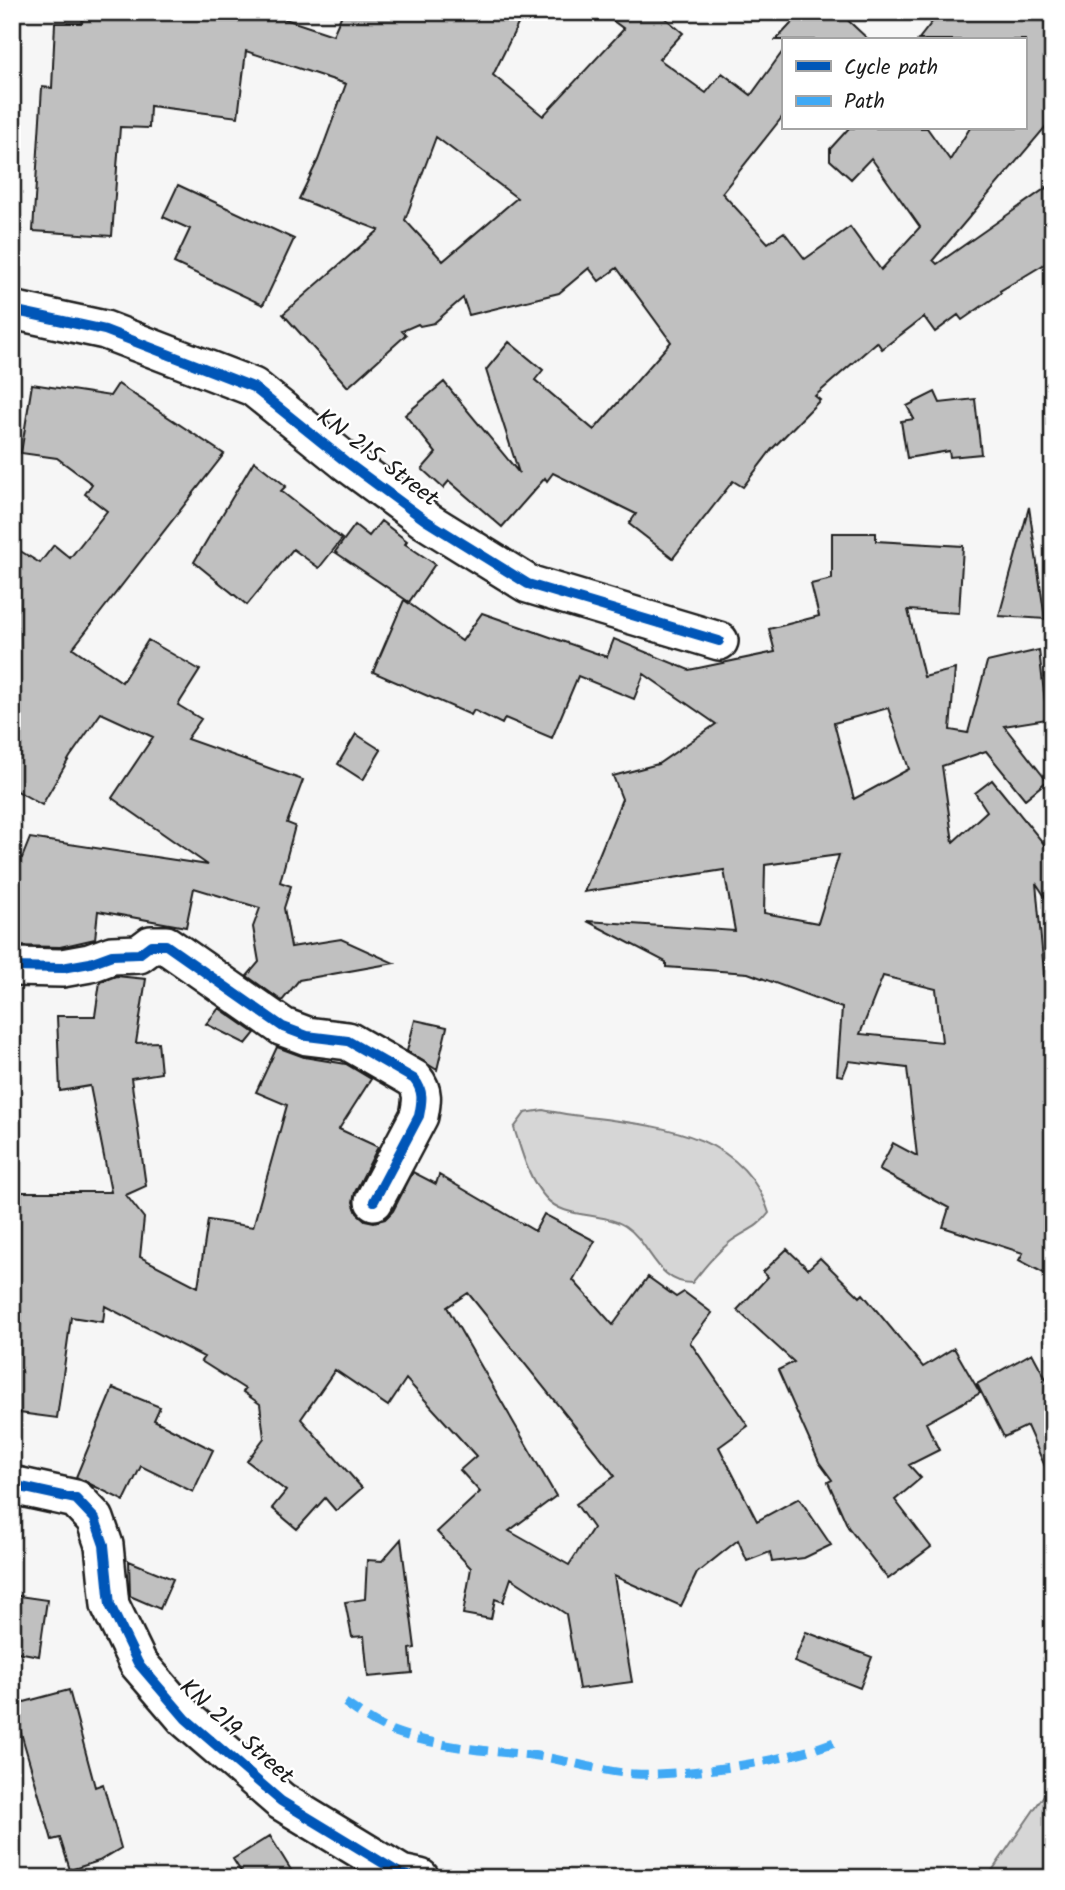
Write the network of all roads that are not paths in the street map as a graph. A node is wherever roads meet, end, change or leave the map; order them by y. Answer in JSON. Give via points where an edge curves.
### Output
{"nodes":[{"id":1,"x":12,"y":310,"type":"edge"},
{"id":2,"x":719,"y":641,"type":"dead end"},
{"id":3,"x":12,"y":967,"type":"edge"},
{"id":4,"x":374,"y":1201,"type":"dead end"},
{"id":5,"x":12,"y":1485,"type":"edge"},
{"id":6,"x":420,"y":1878,"type":"edge"}],
"edges":[{"from":1,"to":2,"type":"street","name":"KN 215 Street","via":[[105,330],[253,387],[425,520],[528,584]]},
{"from":3,"to":4,"type":"street","via":[[62,968],[166,945],[283,1027],[307,1036],[348,1041],[414,1079],[422,1100],[419,1116]]},
{"from":5,"to":6,"type":"street","name":"KN 219 Street","via":[[76,1499],[94,1519],[104,1545],[110,1605],[138,1663],[186,1719],[281,1801],[401,1874]]}]}
